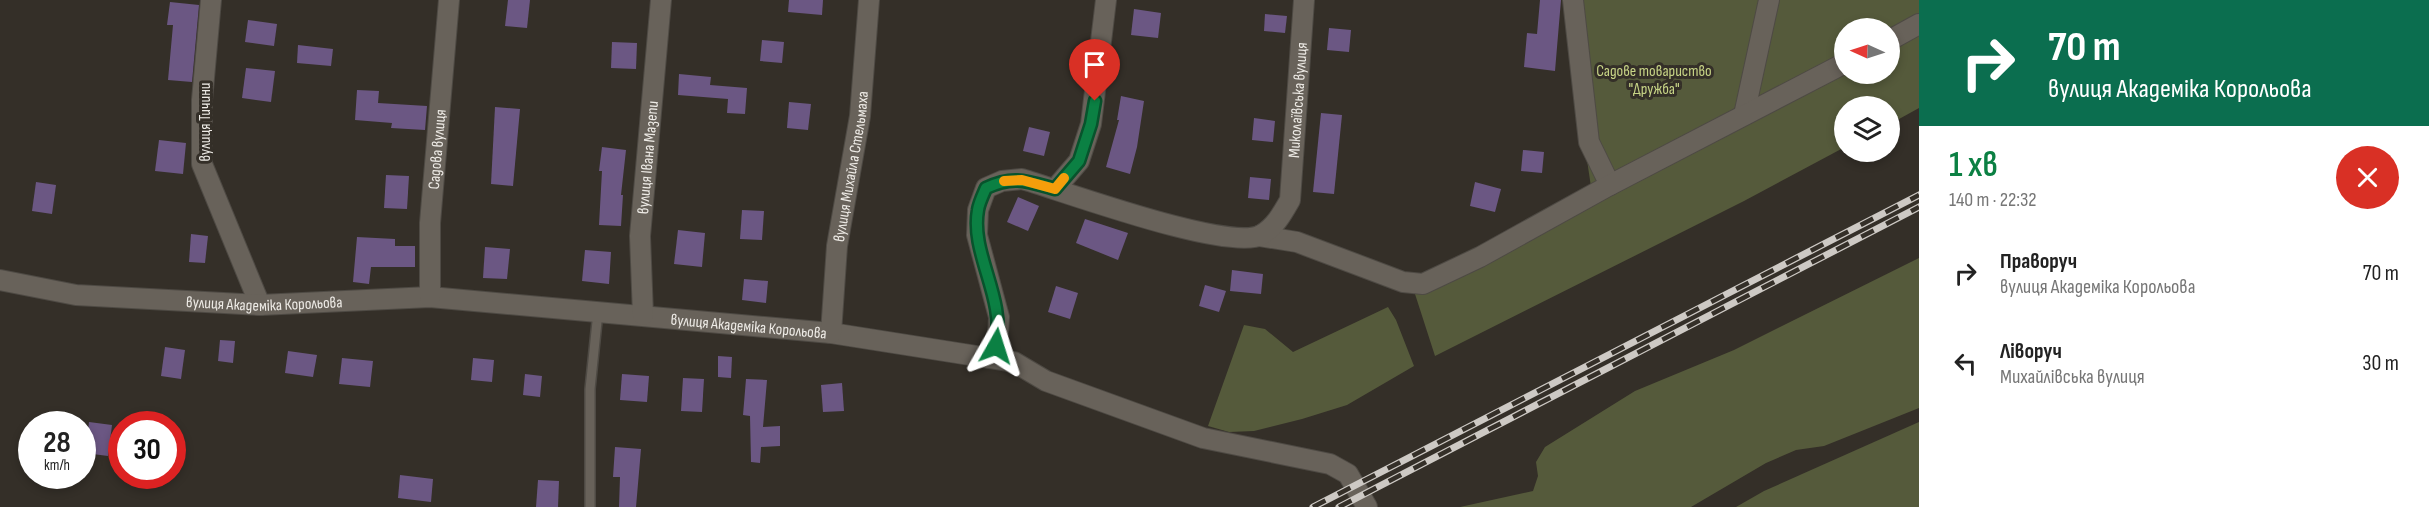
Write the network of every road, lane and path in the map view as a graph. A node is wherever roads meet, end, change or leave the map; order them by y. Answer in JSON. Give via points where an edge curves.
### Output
{"nodes":[{"id":1,"x":211,"y":0,"type":"edge"},
{"id":2,"x":449,"y":0,"type":"edge"},
{"id":3,"x":661,"y":0,"type":"edge"},
{"id":4,"x":869,"y":0,"type":"edge"},
{"id":5,"x":1106,"y":0,"type":"edge"},
{"id":6,"x":1304,"y":0,"type":"edge"},
{"id":7,"x":1573,"y":0,"type":"edge"},
{"id":8,"x":1769,"y":0,"type":"edge"},
{"id":9,"x":1919,"y":24,"type":"edge"},
{"id":10,"x":1900,"y":34,"type":"edge"},
{"id":11,"x":1834,"y":69,"type":"edge"},
{"id":12,"x":1744,"y":115,"type":"junction"},
{"id":13,"x":1610,"y":185,"type":"junction"},
{"id":14,"x":1055,"y":189,"type":"junction"},
{"id":15,"x":1259,"y":236,"type":"junction"},
{"id":16,"x":0,"y":280,"type":"edge"},
{"id":17,"x":430,"y":297,"type":"junction"},
{"id":18,"x":260,"y":305,"type":"junction"},
{"id":19,"x":598,"y":311,"type":"junction"},
{"id":20,"x":643,"y":315,"type":"junction"},
{"id":21,"x":831,"y":333,"type":"junction"},
{"id":22,"x":989,"y":358,"type":"junction"},
{"id":23,"x":590,"y":507,"type":"edge"},
{"id":24,"x":1367,"y":507,"type":"edge"}],
"edges":[{"from":1,"to":18,"type":"street","name":"вулиця Тичини","via":[[202,100],[202,164]]},
{"from":2,"to":17,"type":"street","name":"Садова вулиця","via":[[430,223]]},
{"from":3,"to":20,"type":"street","name":"вулиця Івана Мазепи","via":[[640,236]]},
{"from":4,"to":21,"type":"street","name":"вулиця Михайла Стельмаха","via":[[860,116],[837,246]]},
{"from":5,"to":14,"type":"street","via":[[1091,124],[1079,161]]},
{"from":6,"to":15,"type":"street","name":"Миколаївська вулиця","via":[[1290,200],[1279,220]]},
{"from":7,"to":13,"type":"street","via":[[1589,142]]},
{"from":8,"to":12,"type":"street"},
{"from":9,"to":10,"type":"street"},
{"from":11,"to":12,"type":"street"},
{"from":12,"to":13,"type":"street"},
{"from":13,"to":15,"type":"street","via":[[1423,284],[1403,282],[1297,242]]},
{"from":14,"to":15,"type":"street","via":[[1144,219],[1234,237]]},
{"from":14,"to":22,"type":"street","via":[[1022,180],[1002,181],[986,188],[978,210],[977,235],[999,317],[996,346]]},
{"from":16,"to":18,"type":"street","name":"вулиця Академіка Корольова","via":[[76,296]]},
{"from":17,"to":18,"type":"street","name":"вулиця Академіка Корольова"},
{"from":17,"to":19,"type":"street","name":"вулиця Академіка Корольова"},
{"from":19,"to":20,"type":"street","name":"вулиця Академіка Корольова"},
{"from":19,"to":23,"type":"lane","via":[[590,389]]},
{"from":20,"to":21,"type":"street","name":"вулиця Академіка Корольова"},
{"from":21,"to":22,"type":"street","name":"вулиця Академіка Корольова"},
{"from":22,"to":24,"type":"street","name":"вулиця Академіка Корольова","via":[[1014,362],[1046,381],[1203,438],[1330,464],[1348,474]]}]}
